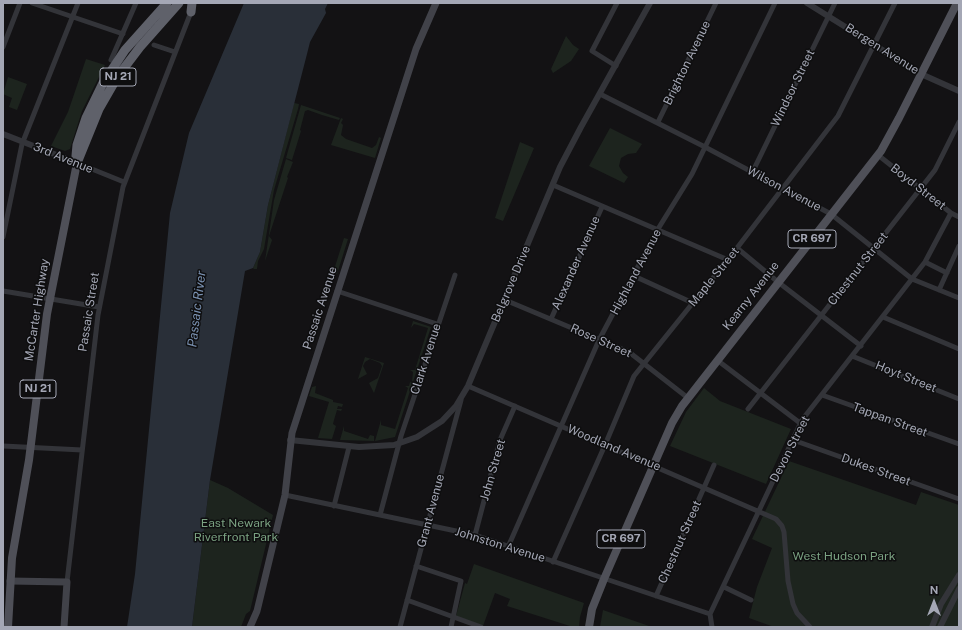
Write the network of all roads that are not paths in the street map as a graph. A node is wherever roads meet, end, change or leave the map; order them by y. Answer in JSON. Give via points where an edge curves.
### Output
{"nodes":[{"id":1,"x":20,"y":3,"type":"edge"},
{"id":2,"x":32,"y":3,"type":"edge"},
{"id":3,"x":78,"y":3,"type":"edge"},
{"id":4,"x":136,"y":3,"type":"edge"},
{"id":5,"x":167,"y":3,"type":"edge"},
{"id":6,"x":179,"y":3,"type":"edge"},
{"id":7,"x":436,"y":3,"type":"edge"},
{"id":8,"x":617,"y":3,"type":"edge"},
{"id":9,"x":650,"y":3,"type":"edge"},
{"id":10,"x":716,"y":3,"type":"edge"},
{"id":11,"x":775,"y":3,"type":"edge"},
{"id":12,"x":807,"y":3,"type":"edge"},
{"id":13,"x":835,"y":3,"type":"edge"},
{"id":14,"x":895,"y":3,"type":"edge"},
{"id":15,"x":957,"y":3,"type":"edge"},
{"id":16,"x":191,"y":8,"type":"edge"},
{"id":17,"x":828,"y":16,"type":"junction"},
{"id":18,"x":73,"y":17,"type":"junction"},
{"id":19,"x":123,"y":34,"type":"junction"},
{"id":20,"x":154,"y":45,"type":"dead end"},
{"id":21,"x":875,"y":45,"type":"junction"},
{"id":22,"x":3,"y":47,"type":"edge"},
{"id":23,"x":175,"y":52,"type":"junction"},
{"id":24,"x":111,"y":60,"type":"dead end"},
{"id":25,"x":616,"y":66,"type":"junction"},
{"id":26,"x":921,"y":74,"type":"junction"},
{"id":27,"x":959,"y":91,"type":"edge"},
{"id":28,"x":600,"y":94,"type":"junction"},
{"id":29,"x":658,"y":122,"type":"junction"},
{"id":30,"x":959,"y":122,"type":"edge"},
{"id":31,"x":3,"y":134,"type":"edge"},
{"id":32,"x":23,"y":142,"type":"junction"},
{"id":33,"x":705,"y":147,"type":"junction"},
{"id":34,"x":878,"y":155,"type":"junction"},
{"id":35,"x":77,"y":163,"type":"junction"},
{"id":36,"x":752,"y":173,"type":"junction"},
{"id":37,"x":124,"y":182,"type":"junction"},
{"id":38,"x":553,"y":185,"type":"junction"},
{"id":39,"x":782,"y":188,"type":"junction"},
{"id":40,"x":921,"y":189,"type":"junction"},
{"id":41,"x":602,"y":207,"type":"junction"},
{"id":42,"x":951,"y":213,"type":"junction"},
{"id":43,"x":831,"y":214,"type":"junction"},
{"id":44,"x":959,"y":217,"type":"edge"},
{"id":45,"x":658,"y":230,"type":"junction"},
{"id":46,"x":3,"y":236,"type":"edge"},
{"id":47,"x":959,"y":246,"type":"edge"},
{"id":48,"x":737,"y":248,"type":"junction"},
{"id":49,"x":873,"y":250,"type":"junction"},
{"id":50,"x":726,"y":259,"type":"junction"},
{"id":51,"x":925,"y":262,"type":"junction"},
{"id":52,"x":947,"y":273,"type":"junction"},
{"id":53,"x":455,"y":275,"type":"dead end"},
{"id":54,"x":634,"y":276,"type":"junction"},
{"id":55,"x":912,"y":279,"type":"junction"},
{"id":56,"x":778,"y":282,"type":"junction"},
{"id":57,"x":939,"y":290,"type":"junction"},
{"id":58,"x":3,"y":291,"type":"edge"},
{"id":59,"x":338,"y":291,"type":"junction"},
{"id":60,"x":959,"y":298,"type":"edge"},
{"id":61,"x":50,"y":299,"type":"junction"},
{"id":62,"x":505,"y":300,"type":"junction"},
{"id":63,"x":693,"y":303,"type":"junction"},
{"id":64,"x":99,"y":307,"type":"junction"},
{"id":65,"x":822,"y":316,"type":"junction"},
{"id":66,"x":883,"y":316,"type":"junction"},
{"id":67,"x":551,"y":319,"type":"junction"},
{"id":68,"x":437,"y":324,"type":"junction"},
{"id":69,"x":599,"y":340,"type":"junction"},
{"id":70,"x":861,"y":346,"type":"junction"},
{"id":71,"x":959,"y":349,"type":"edge"},
{"id":72,"x":852,"y":356,"type":"junction"},
{"id":73,"x":717,"y":360,"type":"junction"},
{"id":74,"x":644,"y":364,"type":"junction"},
{"id":75,"x":468,"y":386,"type":"junction"},
{"id":76,"x":760,"y":393,"type":"junction"},
{"id":77,"x":463,"y":395,"type":"junction"},
{"id":78,"x":822,"y":395,"type":"junction"},
{"id":79,"x":688,"y":398,"type":"junction"},
{"id":80,"x":959,"y":398,"type":"edge"},
{"id":81,"x":515,"y":406,"type":"junction"},
{"id":82,"x":748,"y":409,"type":"dead end"},
{"id":83,"x":800,"y":423,"type":"junction"},
{"id":84,"x":561,"y":426,"type":"junction"},
{"id":85,"x":290,"y":440,"type":"junction"},
{"id":86,"x":793,"y":440,"type":"junction"},
{"id":87,"x":399,"y":443,"type":"junction"},
{"id":88,"x":959,"y":444,"type":"edge"},
{"id":89,"x":606,"y":445,"type":"junction"},
{"id":90,"x":3,"y":446,"type":"edge"},
{"id":91,"x":31,"y":447,"type":"junction"},
{"id":92,"x":349,"y":447,"type":"junction"},
{"id":93,"x":82,"y":450,"type":"junction"},
{"id":94,"x":714,"y":465,"type":"dead end"},
{"id":95,"x":654,"y":466,"type":"junction"},
{"id":96,"x":704,"y":487,"type":"junction"},
{"id":97,"x":285,"y":495,"type":"junction"},
{"id":98,"x":959,"y":499,"type":"edge"},
{"id":99,"x":334,"y":506,"type":"junction"},
{"id":100,"x":759,"y":511,"type":"junction"},
{"id":101,"x":380,"y":515,"type":"junction"},
{"id":102,"x":427,"y":525,"type":"junction"},
{"id":103,"x":475,"y":535,"type":"junction"},
{"id":104,"x":508,"y":547,"type":"junction"},
{"id":105,"x":554,"y":562,"type":"junction"},
{"id":106,"x":416,"y":566,"type":"junction"},
{"id":107,"x":959,"y":575,"type":"edge"},
{"id":108,"x":604,"y":579,"type":"junction"},
{"id":109,"x":7,"y":581,"type":"edge"},
{"id":110,"x":67,"y":582,"type":"junction"},
{"id":111,"x":724,"y":587,"type":"junction"},
{"id":112,"x":959,"y":589,"type":"edge"},
{"id":113,"x":656,"y":596,"type":"junction"},
{"id":114,"x":407,"y":600,"type":"junction"},
{"id":115,"x":751,"y":600,"type":"dead end"},
{"id":116,"x":710,"y":614,"type":"junction"},
{"id":117,"x":453,"y":618,"type":"junction"},
{"id":118,"x":8,"y":627,"type":"edge"},
{"id":119,"x":64,"y":627,"type":"edge"},
{"id":120,"x":250,"y":627,"type":"edge"},
{"id":121,"x":400,"y":627,"type":"edge"},
{"id":122,"x":451,"y":627,"type":"edge"},
{"id":123,"x":481,"y":627,"type":"edge"},
{"id":124,"x":589,"y":627,"type":"edge"},
{"id":125,"x":712,"y":627,"type":"edge"},
{"id":126,"x":810,"y":627,"type":"edge"},
{"id":127,"x":932,"y":627,"type":"edge"},
{"id":128,"x":940,"y":627,"type":"edge"}],
"edges":[{"from":1,"to":22,"type":"street"},
{"from":2,"to":18,"type":"street"},
{"from":3,"to":18,"type":"street"},
{"from":4,"to":19,"type":"street"},
{"from":5,"to":35,"type":"highway","name":"McCarter Highway","number":"NJ 21","via":[[125,50],[100,89],[82,130],[76,152]]},
{"from":6,"to":35,"type":"highway","name":"McCarter Highway","number":"NJ 21","via":[[140,46],[118,76],[99,109]]},
{"from":7,"to":59,"type":"main road","name":"Passaic Avenue","via":[[416,49]]},
{"from":8,"to":25,"type":"street","via":[[592,51]]},
{"from":9,"to":25,"type":"street","name":"Belgrove Drive"},
{"from":10,"to":29,"type":"street","name":"Brighton Avenue"},
{"from":11,"to":33,"type":"street","name":"Highland Avenue"},
{"from":12,"to":17,"type":"street","name":"Bergen Avenue"},
{"from":13,"to":17,"type":"street","name":"Windsor Street"},
{"from":14,"to":21,"type":"street","name":"Maple Street"},
{"from":15,"to":26,"type":"main road","name":"Kearny Avenue","number":"CR 697"},
{"from":16,"to":23,"type":"street","name":"Passaic Street"},
{"from":17,"to":21,"type":"street","name":"Bergen Avenue"},
{"from":17,"to":36,"type":"street","name":"Windsor Street"},
{"from":18,"to":19,"type":"street"},
{"from":18,"to":32,"type":"street"},
{"from":19,"to":24,"type":"street"},
{"from":20,"to":23,"type":"street"},
{"from":21,"to":26,"type":"street","name":"Bergen Avenue"},
{"from":21,"to":39,"type":"street","name":"Maple Street","via":[[838,116]]},
{"from":23,"to":37,"type":"street","name":"Passaic Street"},
{"from":25,"to":28,"type":"street","name":"Belgrove Drive"},
{"from":26,"to":27,"type":"street","name":"Bergen Avenue"},
{"from":26,"to":34,"type":"main road","name":"Kearny Avenue","number":"CR 697"},
{"from":28,"to":29,"type":"street","name":"Wilson Avenue"},
{"from":28,"to":38,"type":"street","name":"Belgrove Drive"},
{"from":29,"to":33,"type":"street","name":"Wilson Avenue"},
{"from":30,"to":40,"type":"street","name":"Chestnut Street","via":[[935,170]]},
{"from":31,"to":32,"type":"street","name":"3rd Avenue"},
{"from":32,"to":35,"type":"street","name":"3rd Avenue"},
{"from":32,"to":46,"type":"street"},
{"from":33,"to":36,"type":"street","name":"Wilson Avenue"},
{"from":33,"to":45,"type":"street","name":"Highland Avenue"},
{"from":34,"to":40,"type":"street","name":"Boyd Street"},
{"from":34,"to":43,"type":"main road","name":"Kearny Avenue","number":"CR 697"},
{"from":35,"to":37,"type":"street","name":"3rd Avenue"},
{"from":35,"to":61,"type":"main road","name":"McCarter Highway","number":"NJ 21"},
{"from":36,"to":39,"type":"street","name":"Wilson Avenue"},
{"from":37,"to":64,"type":"street","name":"Passaic Street"},
{"from":38,"to":41,"type":"street"},
{"from":38,"to":62,"type":"street","name":"Belgrove Drive"},
{"from":39,"to":43,"type":"street","name":"Wilson Avenue"},
{"from":39,"to":48,"type":"street","name":"Maple Street"},
{"from":40,"to":42,"type":"street","name":"Boyd Street"},
{"from":40,"to":49,"type":"street","name":"Chestnut Street"},
{"from":41,"to":45,"type":"street"},
{"from":41,"to":67,"type":"street","name":"Alexander Avenue"},
{"from":42,"to":44,"type":"street","name":"Boyd Street"},
{"from":42,"to":51,"type":"street","name":"Devon Street"},
{"from":43,"to":49,"type":"street","name":"Wilson Avenue"},
{"from":43,"to":56,"type":"main road","name":"Kearny Avenue","number":"CR 697"},
{"from":45,"to":50,"type":"street"},
{"from":45,"to":54,"type":"street","name":"Highland Avenue"},
{"from":47,"to":52,"type":"street"},
{"from":48,"to":50,"type":"street","name":"Maple Street"},
{"from":48,"to":56,"type":"street"},
{"from":49,"to":55,"type":"street","name":"Wilson Avenue"},
{"from":49,"to":65,"type":"street","name":"Chestnut Street"},
{"from":50,"to":63,"type":"street","name":"Maple Street"},
{"from":51,"to":52,"type":"street"},
{"from":51,"to":55,"type":"street","name":"Devon Street"},
{"from":52,"to":57,"type":"street"},
{"from":53,"to":68,"type":"street","name":"Clark Avenue"},
{"from":54,"to":63,"type":"street"},
{"from":54,"to":69,"type":"street","name":"Highland Avenue"},
{"from":55,"to":57,"type":"street","name":"Wilson Avenue"},
{"from":55,"to":66,"type":"street","name":"Devon Street"},
{"from":56,"to":65,"type":"street"},
{"from":56,"to":73,"type":"main road","name":"Kearny Avenue","number":"CR 697"},
{"from":57,"to":60,"type":"street","name":"Wilson Avenue"},
{"from":58,"to":61,"type":"street"},
{"from":59,"to":68,"type":"street"},
{"from":59,"to":85,"type":"main road","name":"Passaic Avenue"},
{"from":61,"to":64,"type":"street"},
{"from":61,"to":91,"type":"main road","name":"McCarter Highway","number":"NJ 21"},
{"from":62,"to":67,"type":"street","name":"Rose Street"},
{"from":62,"to":75,"type":"street","name":"Belgrove Drive"},
{"from":63,"to":74,"type":"street","name":"Maple Street"},
{"from":64,"to":93,"type":"street","name":"Passaic Street"},
{"from":65,"to":70,"type":"street"},
{"from":65,"to":76,"type":"street","name":"Chestnut Street"},
{"from":66,"to":70,"type":"street","name":"Devon Street"},
{"from":66,"to":71,"type":"street"},
{"from":67,"to":69,"type":"street","name":"Rose Street"},
{"from":68,"to":87,"type":"street","name":"Clark Avenue"},
{"from":69,"to":74,"type":"street","name":"Rose Street","via":[[629,352]]},
{"from":69,"to":84,"type":"street","name":"Highland Avenue"},
{"from":70,"to":72,"type":"street","name":"Devon Street"},
{"from":72,"to":78,"type":"street","name":"Devon Street"},
{"from":72,"to":80,"type":"street","name":"Hoyt Street"},
{"from":73,"to":76,"type":"street"},
{"from":73,"to":79,"type":"main road","name":"Kearny Avenue","number":"CR 697"},
{"from":74,"to":79,"type":"street","name":"Rose Street"},
{"from":74,"to":89,"type":"street","name":"Maple Street","via":[[634,376]]},
{"from":75,"to":77,"type":"street","name":"Belgrove Drive"},
{"from":75,"to":81,"type":"street","name":"Woodland Avenue"},
{"from":76,"to":82,"type":"street","name":"Chestnut Street"},
{"from":76,"to":83,"type":"street"},
{"from":77,"to":87,"type":"street","name":"Belgrove Drive","via":[[442,421],[418,437]]},
{"from":77,"to":102,"type":"street","name":"Grant Avenue"},
{"from":78,"to":83,"type":"street","name":"Devon Street"},
{"from":78,"to":88,"type":"street","name":"Tappan Street"},
{"from":79,"to":95,"type":"main road","name":"Kearny Avenue","number":"CR 697","via":[[672,423]]},
{"from":81,"to":84,"type":"street","name":"Woodland Avenue"},
{"from":81,"to":103,"type":"street","name":"John Street","via":[[500,440]]},
{"from":83,"to":86,"type":"street","name":"Devon Street"},
{"from":84,"to":89,"type":"street","name":"Woodland Avenue"},
{"from":84,"to":104,"type":"street","name":"Highland Avenue"},
{"from":85,"to":92,"type":"street","name":"Belgrove Drive"},
{"from":85,"to":97,"type":"main road","name":"Passaic Avenue"},
{"from":86,"to":98,"type":"street","name":"Dukes Street"},
{"from":86,"to":100,"type":"street","name":"Devon Street"},
{"from":87,"to":92,"type":"street","name":"Belgrove Drive"},
{"from":87,"to":101,"type":"street","name":"Clark Avenue"},
{"from":89,"to":95,"type":"street","name":"Woodland Avenue"},
{"from":89,"to":105,"type":"street","name":"Maple Street"},
{"from":90,"to":91,"type":"street"},
{"from":91,"to":93,"type":"street"},
{"from":91,"to":109,"type":"main road","name":"McCarter Highway","number":"NJ 21"},
{"from":92,"to":99,"type":"street"},
{"from":93,"to":110,"type":"street","name":"Passaic Street"},
{"from":94,"to":96,"type":"street","name":"Chestnut Street"},
{"from":95,"to":96,"type":"street","name":"Woodland Avenue"},
{"from":95,"to":108,"type":"main road","name":"Kearny Avenue","number":"CR 697"},
{"from":96,"to":100,"type":"street","name":"Woodland Avenue"},
{"from":96,"to":113,"type":"street","name":"Chestnut Street"},
{"from":97,"to":99,"type":"street","name":"Johnston Avenue"},
{"from":97,"to":120,"type":"main road","name":"Passaic Avenue","via":[[257,611]]},
{"from":99,"to":101,"type":"street","name":"Johnston Avenue"},
{"from":100,"to":111,"type":"street","name":"Devon Street"},
{"from":100,"to":126,"type":"street","name":"Woodland Avenue","via":[[776,519],[782,526],[791,599],[797,613]]},
{"from":101,"to":102,"type":"street","name":"Johnston Avenue"},
{"from":102,"to":103,"type":"street","name":"Johnston Avenue"},
{"from":102,"to":106,"type":"street","name":"Grant Avenue"},
{"from":103,"to":104,"type":"street","name":"Johnston Avenue"},
{"from":104,"to":105,"type":"street","name":"Johnston Avenue"},
{"from":105,"to":108,"type":"street","name":"Johnston Avenue"},
{"from":106,"to":114,"type":"street","name":"Grant Avenue"},
{"from":106,"to":117,"type":"street","via":[[461,581]]},
{"from":107,"to":127,"type":"street","via":[[941,604]]},
{"from":108,"to":113,"type":"street","name":"Johnston Avenue"},
{"from":108,"to":124,"type":"main road","name":"Kearny Avenue","number":"CR 697"},
{"from":109,"to":110,"type":"main road"},
{"from":109,"to":118,"type":"main road","name":"McCarter Highway","number":"NJ 21"},
{"from":110,"to":119,"type":"main road","name":"Passaic Street"},
{"from":111,"to":115,"type":"street"},
{"from":111,"to":116,"type":"street","name":"Devon Street"},
{"from":112,"to":128,"type":"street"},
{"from":113,"to":116,"type":"street","name":"Johnston Avenue"},
{"from":114,"to":117,"type":"street"},
{"from":114,"to":121,"type":"street","name":"Grant Avenue"},
{"from":116,"to":125,"type":"street"},
{"from":117,"to":122,"type":"street"},
{"from":117,"to":123,"type":"street"}]}
